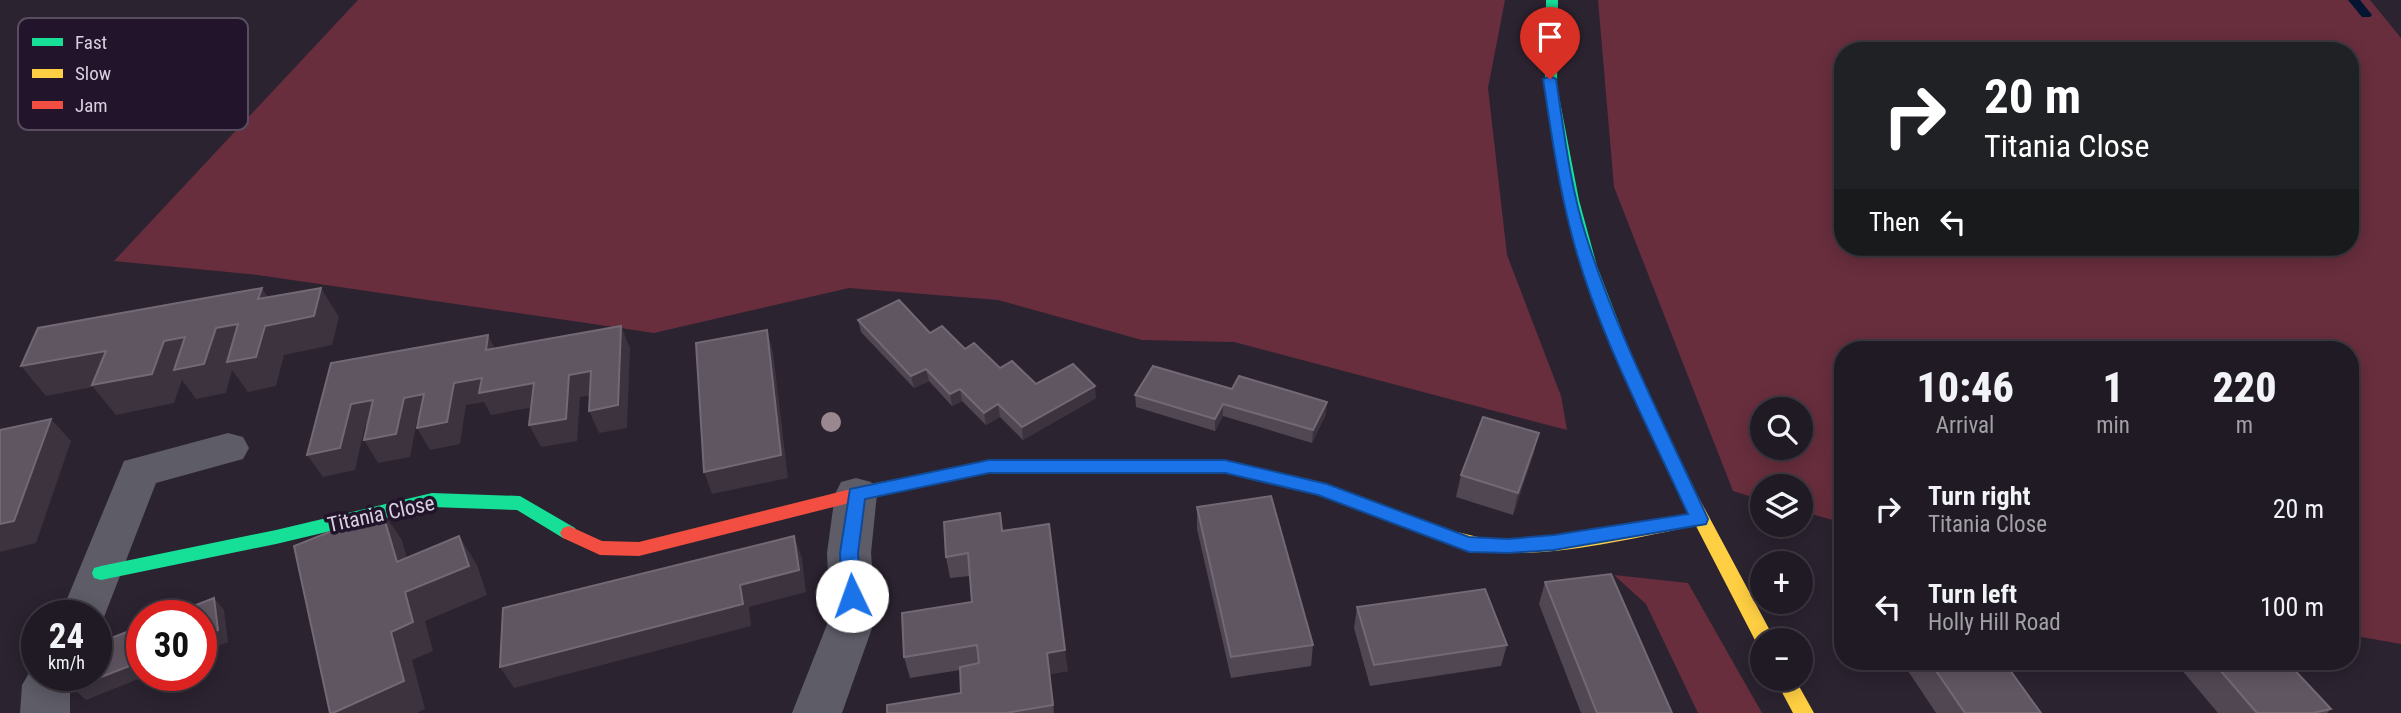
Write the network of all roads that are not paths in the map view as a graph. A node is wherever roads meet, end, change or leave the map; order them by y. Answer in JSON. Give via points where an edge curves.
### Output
{"nodes":[{"id":1,"x":1552,"y":0,"type":"edge"},
{"id":2,"x":228,"y":448,"type":"dead end"},
{"id":3,"x":856,"y":494,"type":"junction"},
{"id":4,"x":1699,"y":519,"type":"junction"},
{"id":5,"x":101,"y":573,"type":"junction"},
{"id":6,"x":90,"y":600,"type":"edge"},
{"id":7,"x":1758,"y":628,"type":"edge"},
{"id":8,"x":46,"y":691,"type":"edge"},
{"id":9,"x":1792,"y":691,"type":"edge"},
{"id":10,"x":45,"y":713,"type":"edge"},
{"id":11,"x":817,"y":713,"type":"edge"},
{"id":12,"x":1804,"y":713,"type":"edge"}],
"edges":[{"from":1,"to":4,"type":"street","via":[[1550,79],[1578,234],[1611,329]]},
{"from":2,"to":5,"type":"street","via":[[139,472]]},
{"from":3,"to":4,"type":"street","name":"Titania Close","via":[[989,467],[1225,466],[1321,489],[1469,544],[1554,542]]},
{"from":3,"to":5,"type":"street","name":"Titania Close","via":[[639,549],[600,548],[520,503],[432,500]]},
{"from":3,"to":11,"type":"street","via":[[849,553],[853,617]]},
{"from":4,"to":7,"type":"street"},
{"from":5,"to":6,"type":"street"},
{"from":8,"to":10,"type":"street"},
{"from":9,"to":12,"type":"street"}]}
